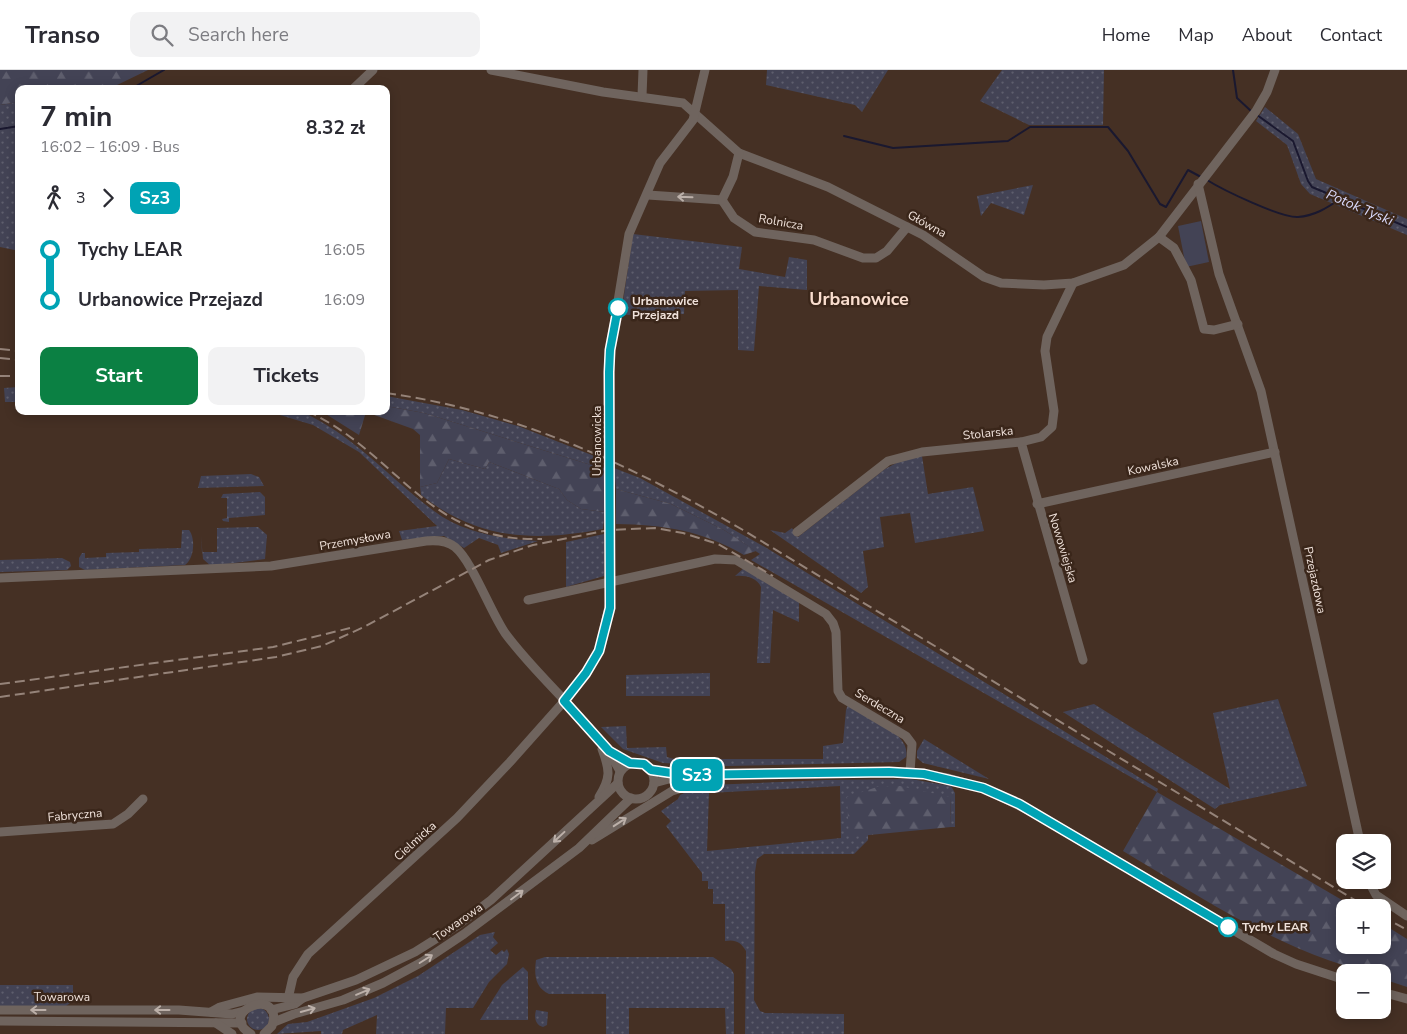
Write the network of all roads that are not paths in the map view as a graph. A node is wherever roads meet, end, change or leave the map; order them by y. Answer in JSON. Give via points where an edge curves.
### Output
{"nodes":[{"id":1,"x":373,"y":70,"type":"edge"},
{"id":2,"x":491,"y":70,"type":"edge"},
{"id":3,"x":643,"y":70,"type":"edge"},
{"id":4,"x":705,"y":70,"type":"edge"},
{"id":5,"x":1275,"y":70,"type":"edge"},
{"id":6,"x":357,"y":85,"type":"edge"},
{"id":7,"x":642,"y":96,"type":"junction"},
{"id":8,"x":696,"y":112,"type":"junction"},
{"id":9,"x":739,"y":153,"type":"junction"},
{"id":10,"x":1198,"y":184,"type":"junction"},
{"id":11,"x":648,"y":195,"type":"junction"},
{"id":12,"x":722,"y":200,"type":"junction"},
{"id":13,"x":906,"y":227,"type":"junction"},
{"id":14,"x":1159,"y":238,"type":"junction"},
{"id":15,"x":1074,"y":283,"type":"junction"},
{"id":16,"x":1238,"y":324,"type":"junction"},
{"id":17,"x":1021,"y":442,"type":"junction"},
{"id":18,"x":1274,"y":452,"type":"junction"},
{"id":19,"x":1037,"y":504,"type":"junction"},
{"id":20,"x":797,"y":532,"type":"dead end"},
{"id":21,"x":0,"y":578,"type":"edge"},
{"id":22,"x":610,"y":582,"type":"junction"},
{"id":23,"x":528,"y":600,"type":"dead end"},
{"id":24,"x":1083,"y":660,"type":"dead end"},
{"id":25,"x":564,"y":701,"type":"junction"},
{"id":26,"x":598,"y":740,"type":"junction"},
{"id":27,"x":609,"y":751,"type":"junction"},
{"id":28,"x":630,"y":763,"type":"junction"},
{"id":29,"x":651,"y":770,"type":"junction"},
{"id":30,"x":620,"y":771,"type":"junction"},
{"id":31,"x":910,"y":772,"type":"junction"},
{"id":32,"x":736,"y":774,"type":"junction"},
{"id":33,"x":685,"y":775,"type":"junction"},
{"id":34,"x":618,"y":783,"type":"junction"},
{"id":35,"x":654,"y":783,"type":"junction"},
{"id":36,"x":631,"y":798,"type":"junction"},
{"id":37,"x":143,"y":799,"type":"dead end"},
{"id":38,"x":595,"y":804,"type":"junction"},
{"id":39,"x":0,"y":832,"type":"edge"},
{"id":40,"x":1358,"y":834,"type":"edge"},
{"id":41,"x":579,"y":848,"type":"junction"},
{"id":42,"x":1373,"y":889,"type":"edge"},
{"id":43,"x":1407,"y":916,"type":"edge"},
{"id":44,"x":1336,"y":977,"type":"edge"},
{"id":45,"x":1391,"y":995,"type":"edge"},
{"id":46,"x":303,"y":998,"type":"junction"},
{"id":47,"x":288,"y":999,"type":"junction"},
{"id":48,"x":1407,"y":999,"type":"edge"},
{"id":49,"x":0,"y":1010,"type":"edge"},
{"id":50,"x":271,"y":1010,"type":"junction"},
{"id":51,"x":244,"y":1011,"type":"junction"},
{"id":52,"x":211,"y":1012,"type":"junction"},
{"id":53,"x":0,"y":1021,"type":"edge"},
{"id":54,"x":214,"y":1022,"type":"junction"},
{"id":55,"x":274,"y":1022,"type":"junction"},
{"id":56,"x":242,"y":1023,"type":"junction"},
{"id":57,"x":232,"y":1034,"type":"edge"},
{"id":58,"x":251,"y":1034,"type":"edge"},
{"id":59,"x":264,"y":1034,"type":"edge"}],
"edges":[{"from":1,"to":6,"type":"street"},
{"from":2,"to":7,"type":"street","name":"Główna","via":[[603,92]]},
{"from":3,"to":7,"type":"street"},
{"from":4,"to":8,"type":"street","name":"Urbanowicka"},
{"from":5,"to":10,"type":"street","name":"Główna","via":[[1260,105]]},
{"from":7,"to":8,"type":"street","name":"Główna","via":[[678,101]]},
{"from":8,"to":9,"type":"street","name":"Główna"},
{"from":8,"to":11,"type":"street","name":"Urbanowicka","via":[[660,163]]},
{"from":9,"to":12,"type":"street","via":[[733,177]]},
{"from":9,"to":13,"type":"street","name":"Główna","via":[[828,187]]},
{"from":10,"to":14,"type":"street","name":"Główna"},
{"from":10,"to":16,"type":"street","name":"Przejazdowa","via":[[1219,274]]},
{"from":12,"to":11,"type":"street","one_way":true},
{"from":11,"to":22,"type":"street","name":"Urbanowicka","via":[[629,234],[610,350]]},
{"from":12,"to":13,"type":"street","name":"Rolnicza","via":[[734,218],[755,232],[814,240],[863,258],[876,258],[887,251]]},
{"from":13,"to":15,"type":"street","name":"Główna","via":[[938,243],[991,280],[1044,285]]},
{"from":14,"to":15,"type":"street","name":"Główna","via":[[1124,266]]},
{"from":14,"to":16,"type":"street","via":[[1174,248],[1186,269],[1195,288],[1204,329]]},
{"from":15,"to":17,"type":"street","name":"Stolarska","via":[[1047,337],[1045,351],[1054,411],[1052,427],[1041,437]]},
{"from":16,"to":18,"type":"street","name":"Przejazdowa","via":[[1261,391]]},
{"from":17,"to":19,"type":"street","name":"Nowowiejska"},
{"from":17,"to":20,"type":"street","name":"Stolarska","via":[[922,452],[888,461]]},
{"from":18,"to":19,"type":"street","name":"Kowalska"},
{"from":18,"to":40,"type":"street","name":"Przejazdowa"},
{"from":19,"to":24,"type":"street","name":"Nowowiejska"},
{"from":21,"to":25,"type":"street","name":"Przemysłowa","via":[[271,566],[443,541],[462,554],[505,632]]},
{"from":22,"to":23,"type":"street","name":"Serdeczna"},
{"from":22,"to":25,"type":"street","name":"Urbanowicka","via":[[610,608],[599,651]]},
{"from":22,"to":31,"type":"street","name":"Serdeczna","via":[[727,558],[736,560],[826,614],[836,632],[838,691],[842,698],[906,736],[912,744]]},
{"from":25,"to":26,"type":"street","name":"Przemysłowa"},
{"from":25,"to":47,"type":"street","name":"Cielmicka","via":[[443,832],[308,954],[293,977]]},
{"from":26,"to":27,"type":"street","name":"Przemysłowa"},
{"from":26,"to":38,"type":"street","via":[[609,772],[608,782]]},
{"from":27,"to":28,"type":"street","name":"Przemysłowa"},
{"from":27,"to":30,"type":"street","name":"Przemysłowa"},
{"from":28,"to":29,"type":"street","via":[[639,762]]},
{"from":28,"to":30,"type":"street"},
{"from":29,"to":33,"type":"street"},
{"from":29,"to":35,"type":"street"},
{"from":30,"to":34,"type":"street"},
{"from":31,"to":32,"type":"street"},
{"from":31,"to":44,"type":"street","via":[[948,778],[1000,795],[1269,951]]},
{"from":32,"to":33,"type":"street"},
{"from":41,"to":32,"type":"street","one_way":true,"via":[[672,791],[702,780]]},
{"from":33,"to":35,"type":"street"},
{"from":34,"to":36,"type":"street","via":[[621,791]]},
{"from":34,"to":38,"type":"street","name":"Towarowa"},
{"from":35,"to":36,"type":"street","via":[[646,796]]},
{"from":36,"to":41,"type":"street","name":"Towarowa"},
{"from":37,"to":39,"type":"street","name":"Fabryczna","via":[[113,824]]},
{"from":38,"to":46,"type":"street","name":"Towarowa","one_way":true,"via":[[491,900],[458,925],[392,964]]},
{"from":55,"to":41,"type":"street","name":"Towarowa","one_way":true,"via":[[342,1000],[410,969],[464,934]]},
{"from":42,"to":43,"type":"street","via":[[1376,895]]},
{"from":45,"to":48,"type":"street"},
{"from":46,"to":47,"type":"street","name":"Towarowa"},
{"from":46,"to":50,"type":"street","name":"Towarowa","via":[[295,1004]]},
{"from":47,"to":52,"type":"street","name":"Towarowa","via":[[251,998]]},
{"from":52,"to":49,"type":"street","name":"Towarowa","one_way":true},
{"from":50,"to":51,"type":"street","name":"Towarowa","via":[[258,1003]]},
{"from":50,"to":55,"type":"street"},
{"from":51,"to":52,"type":"street","name":"Towarowa","via":[[232,1014]]},
{"from":51,"to":56,"type":"street"},
{"from":53,"to":54,"type":"street","name":"Towarowa"},
{"from":54,"to":56,"type":"street","name":"Towarowa"},
{"from":54,"to":57,"type":"street"},
{"from":55,"to":59,"type":"street"},
{"from":56,"to":58,"type":"street"}]}
